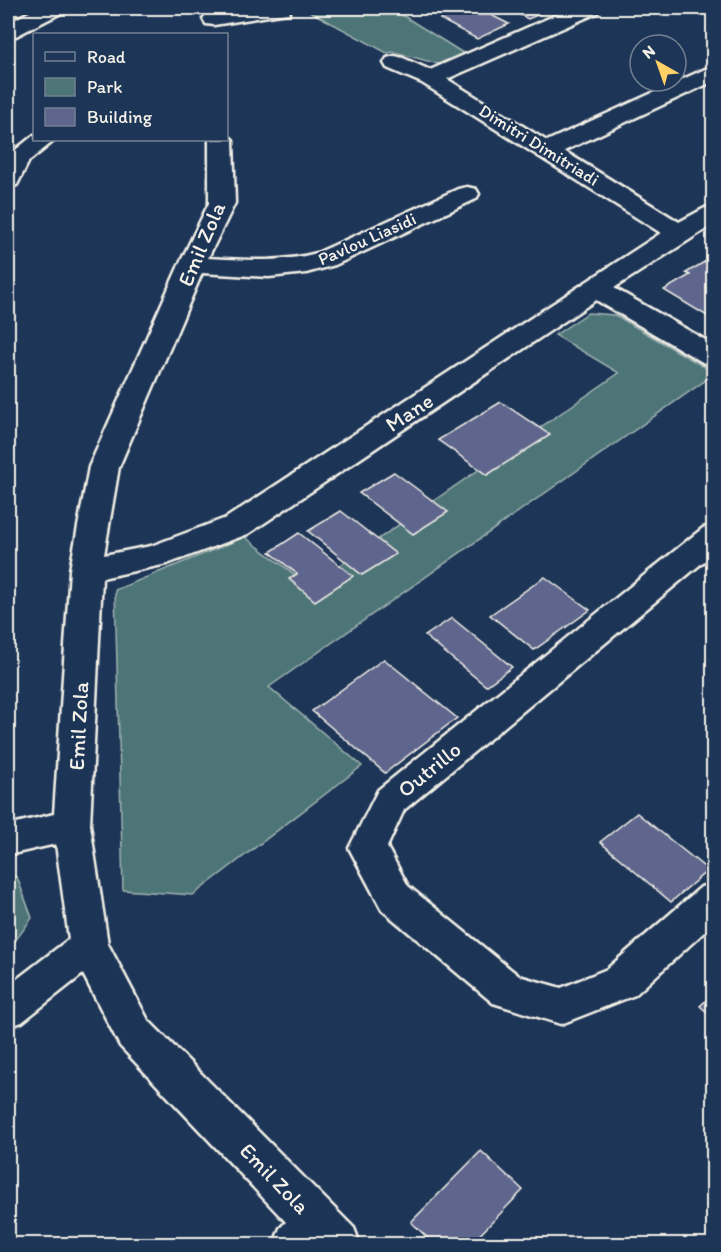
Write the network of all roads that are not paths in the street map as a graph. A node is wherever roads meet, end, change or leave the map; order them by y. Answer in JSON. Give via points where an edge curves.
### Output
{"nodes":[{"id":1,"x":53,"y":8,"type":"edge"},
{"id":2,"x":281,"y":8,"type":"edge"},
{"id":3,"x":589,"y":8,"type":"edge"},
{"id":4,"x":213,"y":20,"type":"edge"},
{"id":5,"x":8,"y":31,"type":"edge"},
{"id":6,"x":395,"y":63,"type":"dead end"},
{"id":7,"x":714,"y":72,"type":"edge"},
{"id":8,"x":430,"y":78,"type":"junction"},
{"id":9,"x":42,"y":141,"type":"edge"},
{"id":10,"x":221,"y":141,"type":"edge"},
{"id":11,"x":547,"y":150,"type":"junction"},
{"id":12,"x":8,"y":180,"type":"edge"},
{"id":13,"x":467,"y":194,"type":"dead end"},
{"id":14,"x":714,"y":213,"type":"edge"},
{"id":15,"x":680,"y":233,"type":"junction"},
{"id":16,"x":192,"y":265,"type":"junction"},
{"id":17,"x":596,"y":289,"type":"junction"},
{"id":18,"x":714,"y":357,"type":"edge"},
{"id":19,"x":714,"y":536,"type":"edge"},
{"id":20,"x":86,"y":570,"type":"junction"},
{"id":21,"x":72,"y":825,"type":"junction"},
{"id":22,"x":8,"y":840,"type":"edge"},
{"id":23,"x":714,"y":899,"type":"edge"},
{"id":24,"x":89,"y":946,"type":"junction"},
{"id":25,"x":8,"y":1008,"type":"edge"},
{"id":26,"x":317,"y":1237,"type":"edge"}],
"edges":[{"from":1,"to":5,"type":"street"},
{"from":2,"to":4,"type":"street"},
{"from":3,"to":8,"type":"street"},
{"from":6,"to":8,"type":"street","name":"Dimitri Dimitriadi"},
{"from":7,"to":11,"type":"street"},
{"from":8,"to":11,"type":"street","name":"Dimitri Dimitriadi"},
{"from":9,"to":12,"type":"street","via":[[19,157]]},
{"from":10,"to":16,"type":"street","name":"Emil Zola","via":[[222,203]]},
{"from":11,"to":15,"type":"street","name":"Dimitri Dimitriadi"},
{"from":13,"to":16,"type":"street","name":"Pavlou Liasidi","via":[[326,259],[297,267]]},
{"from":14,"to":15,"type":"street","name":"Mane"},
{"from":15,"to":17,"type":"street","name":"Mane"},
{"from":16,"to":20,"type":"street","name":"Emil Zola","via":[[104,467]]},
{"from":17,"to":18,"type":"street"},
{"from":17,"to":20,"type":"street","name":"Mane","via":[[237,525],[156,556]]},
{"from":19,"to":23,"type":"street","name":"Outrillo","via":[[392,800],[368,848],[395,898],[507,990],[561,1006],[621,982]]},
{"from":20,"to":21,"type":"street","name":"Emil Zola"},
{"from":21,"to":22,"type":"street"},
{"from":21,"to":24,"type":"street","name":"Emil Zola"},
{"from":24,"to":25,"type":"street"},
{"from":24,"to":26,"type":"street","name":"Emil Zola","via":[[134,1033]]}]}
